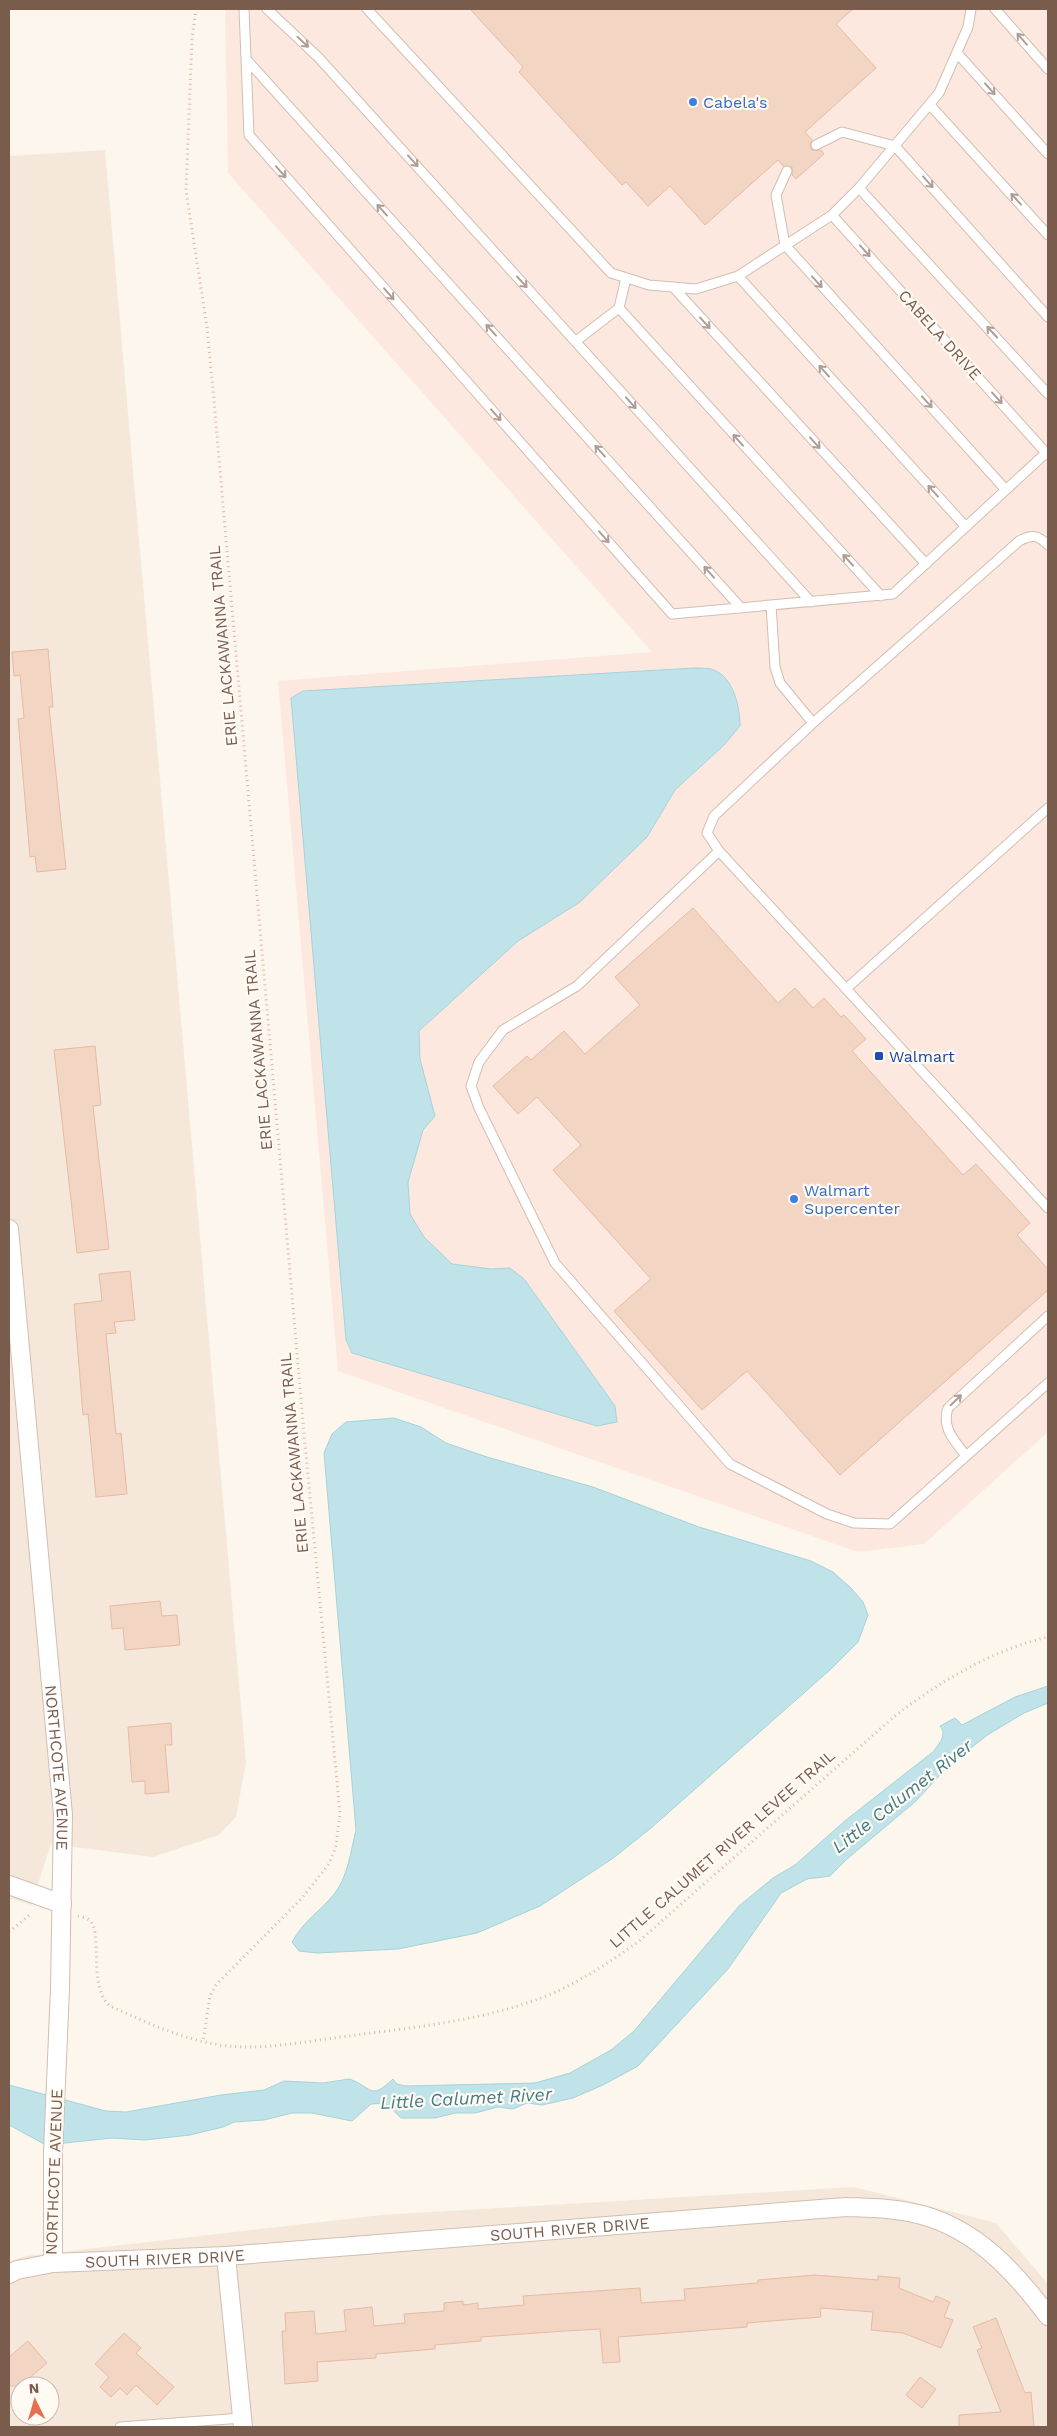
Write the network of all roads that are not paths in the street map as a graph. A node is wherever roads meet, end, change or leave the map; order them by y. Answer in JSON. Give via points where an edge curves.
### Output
{"nodes":[{"id":1,"x":244,"y":9,"type":"edge"},
{"id":2,"x":267,"y":9,"type":"edge"},
{"id":3,"x":368,"y":9,"type":"edge"},
{"id":4,"x":970,"y":9,"type":"edge"},
{"id":5,"x":996,"y":9,"type":"edge"},
{"id":6,"x":957,"y":53,"type":"junction"},
{"id":7,"x":246,"y":59,"type":"junction"},
{"id":8,"x":1048,"y":69,"type":"edge"},
{"id":9,"x":930,"y":105,"type":"junction"},
{"id":10,"x":816,"y":145,"type":"dead end"},
{"id":11,"x":895,"y":146,"type":"junction"},
{"id":12,"x":1048,"y":154,"type":"edge"},
{"id":13,"x":788,"y":170,"type":"dead end"},
{"id":14,"x":859,"y":188,"type":"junction"},
{"id":15,"x":832,"y":215,"type":"junction"},
{"id":16,"x":1048,"y":235,"type":"edge"},
{"id":17,"x":784,"y":246,"type":"junction"},
{"id":18,"x":738,"y":276,"type":"junction"},
{"id":19,"x":626,"y":278,"type":"junction"},
{"id":20,"x":672,"y":287,"type":"junction"},
{"id":21,"x":618,"y":308,"type":"junction"},
{"id":22,"x":1048,"y":317,"type":"edge"},
{"id":23,"x":576,"y":341,"type":"junction"},
{"id":24,"x":1048,"y":394,"type":"edge"},
{"id":25,"x":1048,"y":453,"type":"edge"},
{"id":26,"x":1006,"y":490,"type":"junction"},
{"id":27,"x":966,"y":527,"type":"junction"},
{"id":28,"x":1048,"y":546,"type":"edge"},
{"id":29,"x":926,"y":564,"type":"junction"},
{"id":30,"x":880,"y":596,"type":"junction"},
{"id":31,"x":811,"y":602,"type":"junction"},
{"id":32,"x":771,"y":605,"type":"junction"},
{"id":33,"x":742,"y":608,"type":"junction"},
{"id":34,"x":813,"y":723,"type":"junction"},
{"id":35,"x":1048,"y":808,"type":"edge"},
{"id":36,"x":719,"y":851,"type":"junction"},
{"id":37,"x":847,"y":988,"type":"junction"},
{"id":38,"x":1048,"y":1208,"type":"edge"},
{"id":39,"x":9,"y":1230,"type":"edge"},
{"id":40,"x":1048,"y":1316,"type":"edge"},
{"id":41,"x":1048,"y":1383,"type":"edge"},
{"id":42,"x":966,"y":1456,"type":"junction"},
{"id":43,"x":9,"y":1885,"type":"edge"},
{"id":44,"x":62,"y":1904,"type":"junction"},
{"id":45,"x":226,"y":2256,"type":"junction"},
{"id":46,"x":52,"y":2262,"type":"junction"},
{"id":47,"x":9,"y":2274,"type":"edge"},
{"id":48,"x":1048,"y":2316,"type":"edge"},
{"id":49,"x":242,"y":2422,"type":"edge"},
{"id":50,"x":120,"y":2427,"type":"edge"}],
"edges":[{"from":1,"to":7,"type":"lane"},
{"from":2,"to":23,"type":"lane","one_way":true,"via":[[318,56]]},
{"from":3,"to":19,"type":"lane","via":[[611,273]]},
{"from":4,"to":6,"type":"lane","via":[[968,27]]},
{"from":8,"to":5,"type":"lane","one_way":true},
{"from":6,"to":9,"type":"lane","via":[[939,94]]},
{"from":6,"to":12,"type":"lane","one_way":true},
{"from":33,"to":7,"type":"lane","one_way":true},
{"from":7,"to":33,"type":"lane","one_way":true,"via":[[249,135],[672,614]]},
{"from":9,"to":11,"type":"lane"},
{"from":16,"to":9,"type":"lane","one_way":true},
{"from":10,"to":11,"type":"lane","via":[[842,132]]},
{"from":11,"to":14,"type":"lane"},
{"from":11,"to":22,"type":"lane","one_way":true},
{"from":13,"to":17,"type":"lane","via":[[776,195]]},
{"from":14,"to":15,"type":"lane"},
{"from":24,"to":14,"type":"lane","one_way":true},
{"from":15,"to":17,"type":"lane"},
{"from":15,"to":25,"type":"lane","name":"CABELA DRIVE","one_way":true},
{"from":17,"to":18,"type":"lane"},
{"from":17,"to":26,"type":"lane","one_way":true},
{"from":18,"to":20,"type":"lane","via":[[696,289]]},
{"from":27,"to":18,"type":"lane","one_way":true},
{"from":19,"to":20,"type":"lane"},
{"from":19,"to":21,"type":"lane"},
{"from":20,"to":29,"type":"lane","one_way":true},
{"from":21,"to":23,"type":"lane"},
{"from":30,"to":21,"type":"lane","one_way":true},
{"from":23,"to":31,"type":"lane","one_way":true},
{"from":25,"to":26,"type":"lane"},
{"from":26,"to":27,"type":"lane"},
{"from":27,"to":29,"type":"lane"},
{"from":28,"to":34,"type":"lane","via":[[1040,537],[1029,536],[1019,541]]},
{"from":29,"to":30,"type":"lane","via":[[893,594]]},
{"from":30,"to":31,"type":"lane"},
{"from":31,"to":32,"type":"lane"},
{"from":32,"to":33,"type":"lane"},
{"from":32,"to":34,"type":"lane","via":[[775,667],[780,683]]},
{"from":34,"to":36,"type":"lane","via":[[714,816],[707,833]]},
{"from":35,"to":37,"type":"lane"},
{"from":36,"to":37,"type":"lane"},
{"from":36,"to":42,"type":"lane","via":[[577,986],[503,1030],[479,1062],[471,1086],[479,1108],[556,1263],[730,1464],[827,1514],[854,1522],[890,1524]]},
{"from":37,"to":38,"type":"lane"},
{"from":39,"to":44,"type":"street","name":"NORTHCOTE AVENUE","via":[[62,1815]]},
{"from":42,"to":40,"type":"lane","one_way":true,"via":[[948,1431],[944,1419],[948,1408]]},
{"from":41,"to":42,"type":"lane"},
{"from":43,"to":44,"type":"street"},
{"from":44,"to":46,"type":"street","name":"NORTHCOTE AVENUE"},
{"from":45,"to":46,"type":"street","name":"SOUTH RIVER DRIVE"},
{"from":45,"to":48,"type":"street","name":"SOUTH RIVER DRIVE","via":[[846,2207],[887,2209],[922,2215],[979,2242],[1030,2291]]},
{"from":45,"to":49,"type":"street"},
{"from":46,"to":47,"type":"street","name":"NORTHCOTE AVENUE"},
{"from":49,"to":50,"type":"lane"}]}
